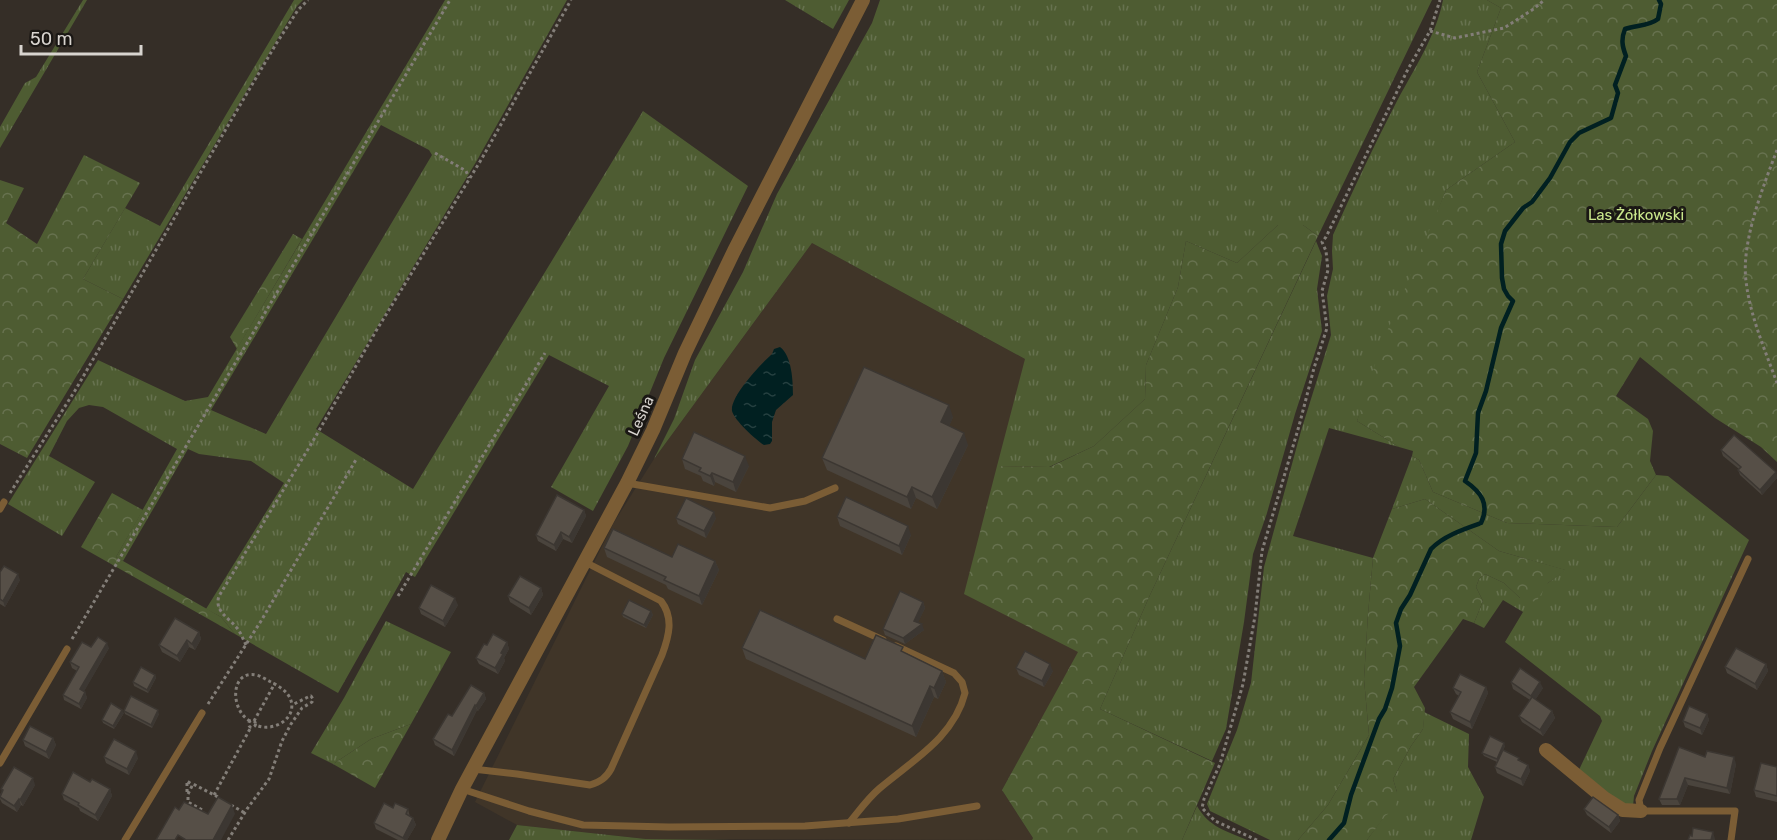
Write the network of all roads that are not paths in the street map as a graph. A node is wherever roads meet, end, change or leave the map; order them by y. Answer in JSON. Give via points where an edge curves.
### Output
{"nodes":[{"id":1,"x":863,"y":0,"type":"edge"},
{"id":2,"x":627,"y":483,"type":"junction"},
{"id":3,"x":835,"y":488,"type":"dead end"},
{"id":4,"x":1748,"y":559,"type":"dead end"},
{"id":5,"x":585,"y":562,"type":"junction"},
{"id":6,"x":837,"y":619,"type":"dead end"},
{"id":7,"x":67,"y":649,"type":"road end"},
{"id":8,"x":202,"y":713,"type":"road end"},
{"id":9,"x":1545,"y":750,"type":"dead end"},
{"id":10,"x":0,"y":763,"type":"edge"},
{"id":11,"x":473,"y":770,"type":"junction"},
{"id":12,"x":462,"y":789,"type":"junction"},
{"id":13,"x":977,"y":806,"type":"dead end"},
{"id":14,"x":1641,"y":811,"type":"junction"},
{"id":15,"x":849,"y":823,"type":"junction"},
{"id":16,"x":125,"y":840,"type":"edge"},
{"id":17,"x":438,"y":840,"type":"edge"},
{"id":18,"x":1731,"y":840,"type":"edge"}],
"edges":[{"from":1,"to":2,"type":"street","name":"Leśna","via":[[734,251]]},
{"from":2,"to":3,"type":"lane","via":[[770,508],[805,501]]},
{"from":2,"to":5,"type":"street","name":"Leśna"},
{"from":4,"to":14,"type":"lane","via":[[1660,748],[1639,800]]},
{"from":5,"to":11,"type":"street","name":"Leśna"},
{"from":5,"to":11,"type":"lane","via":[[661,601],[670,624],[662,655],[611,769],[607,776],[590,785]]},
{"from":6,"to":15,"type":"lane","via":[[954,673],[965,693],[939,740],[878,789]]},
{"from":7,"to":10,"type":"lane"},
{"from":8,"to":16,"type":"lane"},
{"from":9,"to":14,"type":"street","via":[[1604,798],[1623,810]]},
{"from":11,"to":12,"type":"street","name":"Leśna"},
{"from":12,"to":15,"type":"lane","via":[[583,825]]},
{"from":12,"to":17,"type":"street","name":"Leśna"},
{"from":13,"to":15,"type":"lane"},
{"from":14,"to":18,"type":"lane","via":[[1735,811]]}]}
